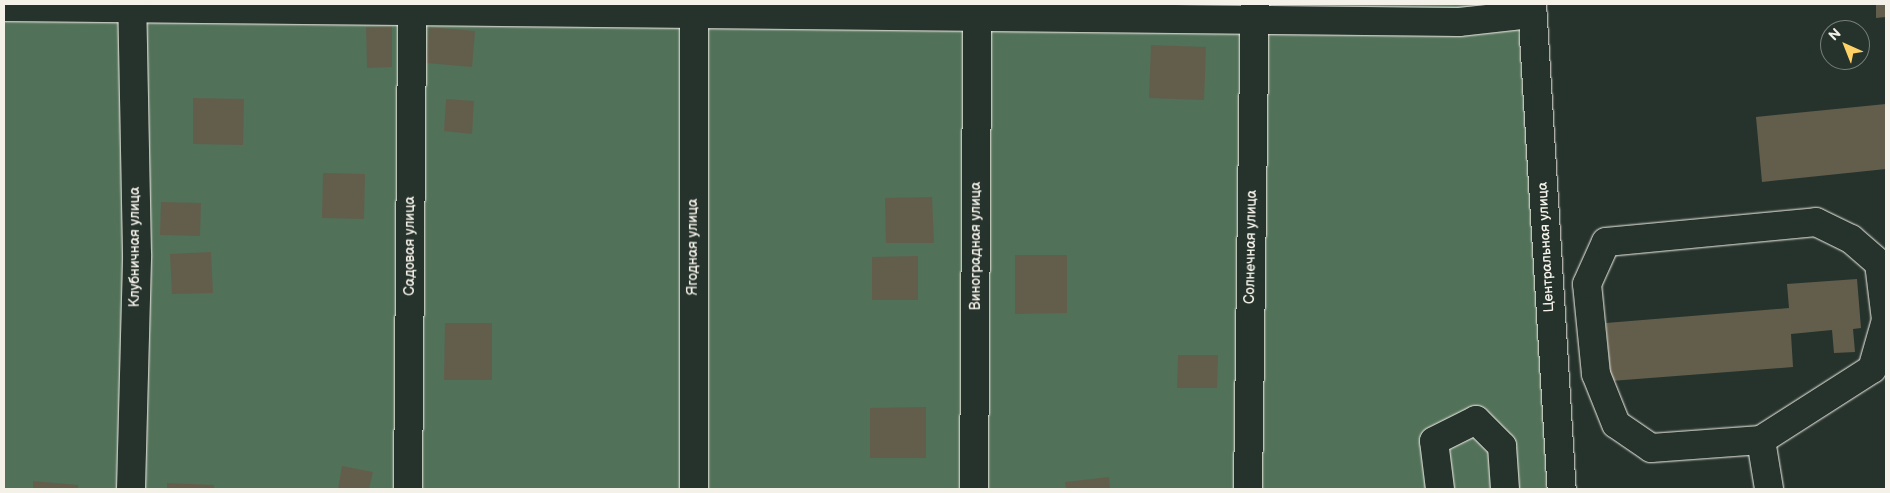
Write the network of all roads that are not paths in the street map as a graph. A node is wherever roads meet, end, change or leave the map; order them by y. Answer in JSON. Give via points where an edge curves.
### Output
{"nodes":[{"id":1,"x":132,"y":6,"type":"edge"},
{"id":2,"x":4,"y":7,"type":"edge"},
{"id":3,"x":412,"y":7,"type":"edge"},
{"id":4,"x":694,"y":8,"type":"edge"},
{"id":5,"x":977,"y":9,"type":"edge"},
{"id":6,"x":1532,"y":9,"type":"edge"},
{"id":7,"x":1255,"y":12,"type":"edge"},
{"id":8,"x":1761,"y":440,"type":"junction"},
{"id":9,"x":131,"y":489,"type":"edge"},
{"id":10,"x":408,"y":489,"type":"edge"},
{"id":11,"x":694,"y":489,"type":"edge"},
{"id":12,"x":974,"y":489,"type":"edge"},
{"id":13,"x":1248,"y":489,"type":"edge"},
{"id":14,"x":1440,"y":489,"type":"edge"},
{"id":15,"x":1506,"y":489,"type":"edge"},
{"id":16,"x":1562,"y":489,"type":"edge"},
{"id":17,"x":1769,"y":489,"type":"edge"}],
"edges":[{"from":1,"to":2,"type":"street"},
{"from":1,"to":3,"type":"street"},
{"from":1,"to":9,"type":"street","name":"Клубничная улица","via":[[136,254]]},
{"from":3,"to":4,"type":"street"},
{"from":3,"to":10,"type":"street","name":"Садовая улица"},
{"from":4,"to":5,"type":"street"},
{"from":4,"to":11,"type":"street","name":"Ягодная улица"},
{"from":5,"to":7,"type":"street"},
{"from":5,"to":12,"type":"street","name":"Виноградная улица"},
{"from":6,"to":7,"type":"street","via":[[1460,22]]},
{"from":6,"to":16,"type":"street","name":"Центральная улица"},
{"from":7,"to":13,"type":"street","name":"Солнечная улица"},
{"from":8,"to":8,"type":"street","via":[[1652,448],[1616,424],[1596,374],[1587,284],[1606,242],[1816,222],[1851,238],[1879,263],[1886,320],[1872,369]]},
{"from":8,"to":17,"type":"street"},
{"from":14,"to":15,"type":"street","via":[[1434,441],[1476,420],[1502,446]]}]}
